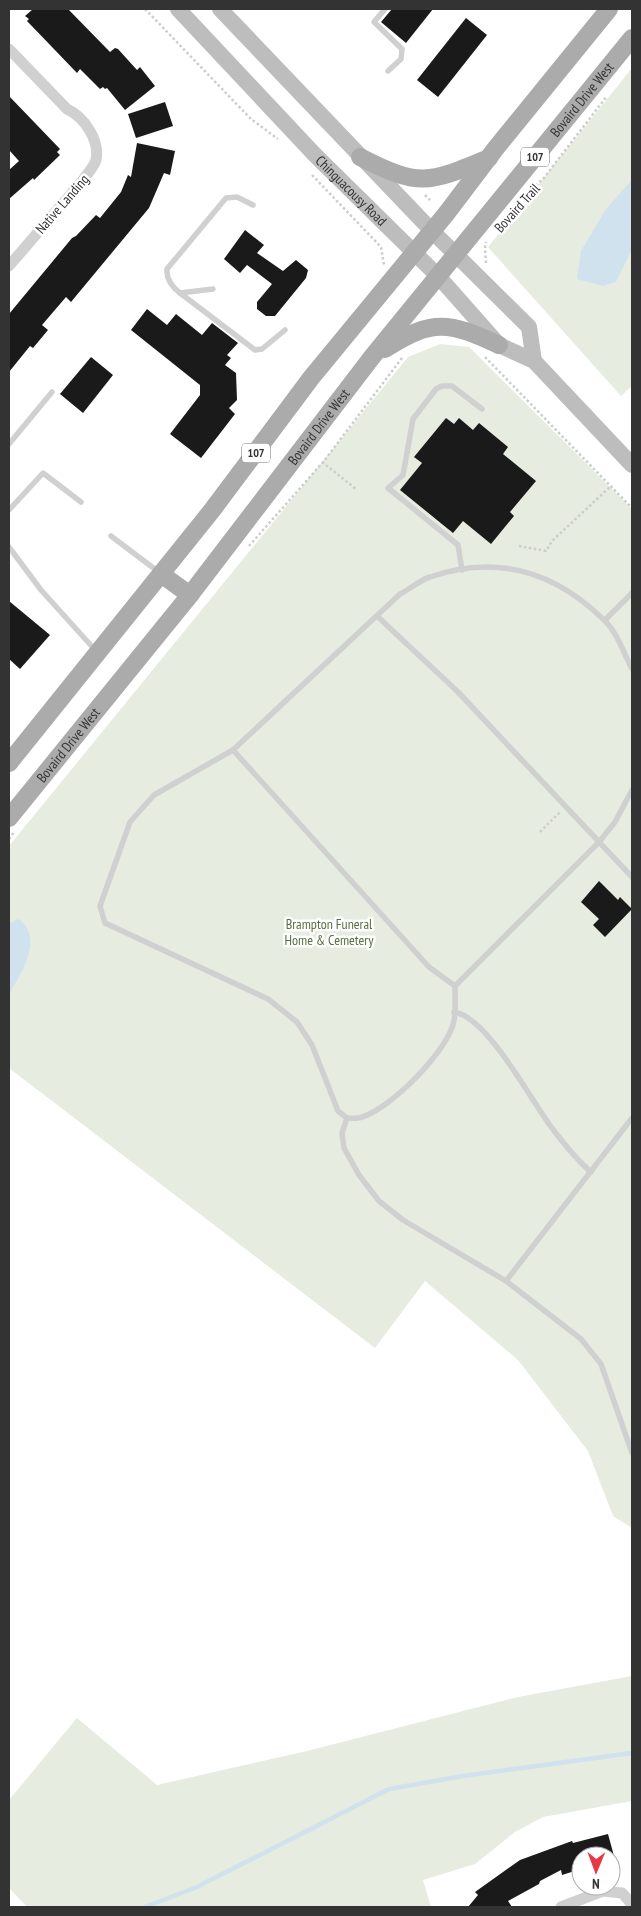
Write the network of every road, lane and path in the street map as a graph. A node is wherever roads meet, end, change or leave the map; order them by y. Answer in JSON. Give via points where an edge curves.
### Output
{"nodes":[{"id":1,"x":145,"y":9,"type":"edge"},
{"id":2,"x":178,"y":9,"type":"edge"},
{"id":3,"x":220,"y":9,"type":"edge"},
{"id":4,"x":385,"y":9,"type":"edge"},
{"id":5,"x":609,"y":9,"type":"edge"},
{"id":6,"x":632,"y":38,"type":"edge"},
{"id":7,"x":9,"y":50,"type":"edge"},
{"id":8,"x":388,"y":72,"type":"dead end"},
{"id":9,"x":610,"y":92,"type":"dead end"},
{"id":10,"x":283,"y":143,"type":"dead end"},
{"id":11,"x":360,"y":157,"type":"junction"},
{"id":12,"x":489,"y":158,"type":"junction"},
{"id":13,"x":308,"y":171,"type":"dead end"},
{"id":14,"x":525,"y":194,"type":"dead end"},
{"id":15,"x":425,"y":195,"type":"dead end"},
{"id":16,"x":430,"y":200,"type":"dead end"},
{"id":17,"x":253,"y":205,"type":"dead end"},
{"id":18,"x":432,"y":231,"type":"junction"},
{"id":19,"x":492,"y":235,"type":"dead end"},
{"id":20,"x":413,"y":253,"type":"junction"},
{"id":21,"x":455,"y":255,"type":"junction"},
{"id":22,"x":487,"y":262,"type":"dead end"},
{"id":23,"x":9,"y":266,"type":"edge"},
{"id":24,"x":384,"y":267,"type":"dead end"},
{"id":25,"x":438,"y":276,"type":"junction"},
{"id":26,"x":213,"y":289,"type":"dead end"},
{"id":27,"x":180,"y":293,"type":"junction"},
{"id":28,"x":286,"y":330,"type":"dead end"},
{"id":29,"x":499,"y":345,"type":"junction"},
{"id":30,"x":483,"y":354,"type":"dead end"},
{"id":31,"x":372,"y":357,"type":"junction"},
{"id":32,"x":534,"y":361,"type":"junction"},
{"id":33,"x":52,"y":392,"type":"dead end"},
{"id":34,"x":482,"y":409,"type":"dead end"},
{"id":35,"x":9,"y":444,"type":"edge"},
{"id":36,"x":322,"y":462,"type":"dead end"},
{"id":37,"x":632,"y":465,"type":"edge"},
{"id":38,"x":611,"y":486,"type":"junction"},
{"id":39,"x":356,"y":489,"type":"dead end"},
{"id":40,"x":81,"y":502,"type":"dead end"},
{"id":41,"x":632,"y":508,"type":"edge"},
{"id":42,"x":9,"y":510,"type":"edge"},
{"id":43,"x":111,"y":536,"type":"dead end"},
{"id":44,"x":519,"y":546,"type":"dead end"},
{"id":45,"x":9,"y":547,"type":"edge"},
{"id":46,"x":462,"y":570,"type":"junction"},
{"id":47,"x":161,"y":574,"type":"junction"},
{"id":48,"x":632,"y":593,"type":"edge"},
{"id":49,"x":190,"y":595,"type":"junction"},
{"id":50,"x":377,"y":616,"type":"junction"},
{"id":51,"x":605,"y":620,"type":"junction"},
{"id":52,"x":98,"y":652,"type":"junction"},
{"id":53,"x":632,"y":669,"type":"edge"},
{"id":54,"x":233,"y":750,"type":"junction"},
{"id":55,"x":9,"y":763,"type":"edge"},
{"id":56,"x":632,"y":790,"type":"edge"},
{"id":57,"x":565,"y":806,"type":"junction"},
{"id":58,"x":9,"y":818,"type":"edge"},
{"id":59,"x":540,"y":832,"type":"dead end"},
{"id":60,"x":598,"y":842,"type":"junction"},
{"id":61,"x":632,"y":877,"type":"edge"},
{"id":62,"x":455,"y":986,"type":"junction"},
{"id":63,"x":454,"y":1012,"type":"junction"},
{"id":64,"x":347,"y":1118,"type":"junction"},
{"id":65,"x":632,"y":1118,"type":"edge"},
{"id":66,"x":591,"y":1172,"type":"junction"},
{"id":67,"x":506,"y":1281,"type":"junction"},
{"id":68,"x":632,"y":1453,"type":"edge"},
{"id":69,"x":632,"y":1904,"type":"edge"},
{"id":70,"x":560,"y":1907,"type":"edge"}],
"edges":[{"from":1,"to":10,"type":"path","via":[[251,119]]},
{"from":2,"to":20,"type":"main road","name":"Chinguacousy Road","via":[[308,148]]},
{"from":3,"to":11,"type":"main road"},
{"from":4,"to":8,"type":"lane","via":[[374,22],[402,49],[401,59]]},
{"from":5,"to":12,"type":"main road","number":"107"},
{"from":6,"to":21,"type":"main road","name":"Bovaird Drive West","number":"107"},
{"from":7,"to":23,"type":"street","name":"Native Landing","via":[[67,109],[77,113],[91,132],[96,151],[94,166]]},
{"from":9,"to":14,"type":"path","name":"Bovaird Trail","via":[[543,179]]},
{"from":11,"to":12,"type":"main road","via":[[393,174],[421,179],[435,179]]},
{"from":11,"to":18,"type":"main road"},
{"from":12,"to":18,"type":"main road","number":"107"},
{"from":13,"to":24,"type":"path","via":[[380,247]]},
{"from":15,"to":16,"type":"path"},
{"from":17,"to":27,"type":"lane","via":[[237,197],[226,198],[220,203],[167,269],[173,288]]},
{"from":18,"to":20,"type":"main road","number":"107"},
{"from":18,"to":21,"type":"main road"},
{"from":19,"to":22,"type":"path","name":"Bovaird Trail","via":[[485,248]]},
{"from":20,"to":25,"type":"main road","name":"Chinguacousy Road"},
{"from":20,"to":47,"type":"main road","number":"107","via":[[311,378]]},
{"from":21,"to":25,"type":"main road","name":"Bovaird Drive West","number":"107"},
{"from":21,"to":32,"type":"main road","via":[[529,327]]},
{"from":25,"to":29,"type":"main road","name":"Chinguacousy Road"},
{"from":25,"to":31,"type":"main road","name":"Bovaird Drive West","number":"107"},
{"from":26,"to":27,"type":"lane"},
{"from":27,"to":28,"type":"lane","via":[[255,350],[262,349]]},
{"from":29,"to":31,"type":"main road","via":[[462,328],[423,329]]},
{"from":29,"to":32,"type":"main road","name":"Chinguacousy Road"},
{"from":30,"to":38,"type":"path"},
{"from":31,"to":49,"type":"main road","name":"Bovaird Drive West","number":"107"},
{"from":32,"to":37,"type":"main road","name":"Chinguacousy Road"},
{"from":33,"to":35,"type":"lane"},
{"from":34,"to":46,"type":"lane","via":[[452,386],[436,389],[414,417],[405,467],[400,478],[388,488],[458,545]]},
{"from":36,"to":39,"type":"path"},
{"from":38,"to":41,"type":"path"},
{"from":38,"to":44,"type":"path","via":[[552,540],[546,551]]},
{"from":40,"to":42,"type":"lane","via":[[44,473]]},
{"from":43,"to":47,"type":"lane"},
{"from":45,"to":52,"type":"lane","via":[[41,590]]},
{"from":46,"to":50,"type":"lane","via":[[429,577],[400,594]]},
{"from":46,"to":51,"type":"lane","via":[[506,567],[531,572],[555,581]]},
{"from":47,"to":49,"type":"main road"},
{"from":47,"to":52,"type":"main road","number":"107"},
{"from":48,"to":51,"type":"lane"},
{"from":49,"to":58,"type":"main road","name":"Bovaird Drive West","number":"107"},
{"from":50,"to":54,"type":"lane"},
{"from":50,"to":57,"type":"lane","via":[[458,692]]},
{"from":51,"to":53,"type":"lane"},
{"from":52,"to":55,"type":"main road","number":"107"},
{"from":54,"to":62,"type":"lane","via":[[429,967]]},
{"from":54,"to":64,"type":"lane","via":[[154,794],[130,822],[100,906],[105,923],[268,998],[297,1022],[312,1045],[338,1111]]},
{"from":56,"to":60,"type":"lane","via":[[615,822]]},
{"from":57,"to":59,"type":"path"},
{"from":57,"to":60,"type":"lane"},
{"from":60,"to":61,"type":"lane"},
{"from":60,"to":62,"type":"lane"},
{"from":62,"to":63,"type":"lane"},
{"from":63,"to":64,"type":"lane","via":[[454,1022],[444,1044],[406,1087],[362,1118]]},
{"from":63,"to":66,"type":"lane","via":[[468,1016],[502,1053],[552,1128]]},
{"from":64,"to":67,"type":"lane","via":[[342,1133],[344,1148],[379,1201],[403,1220]]},
{"from":65,"to":66,"type":"lane"},
{"from":66,"to":67,"type":"lane"},
{"from":67,"to":68,"type":"lane","via":[[581,1339],[601,1364]]},
{"from":69,"to":70,"type":"street","via":[[622,1893],[603,1892]]}]}
